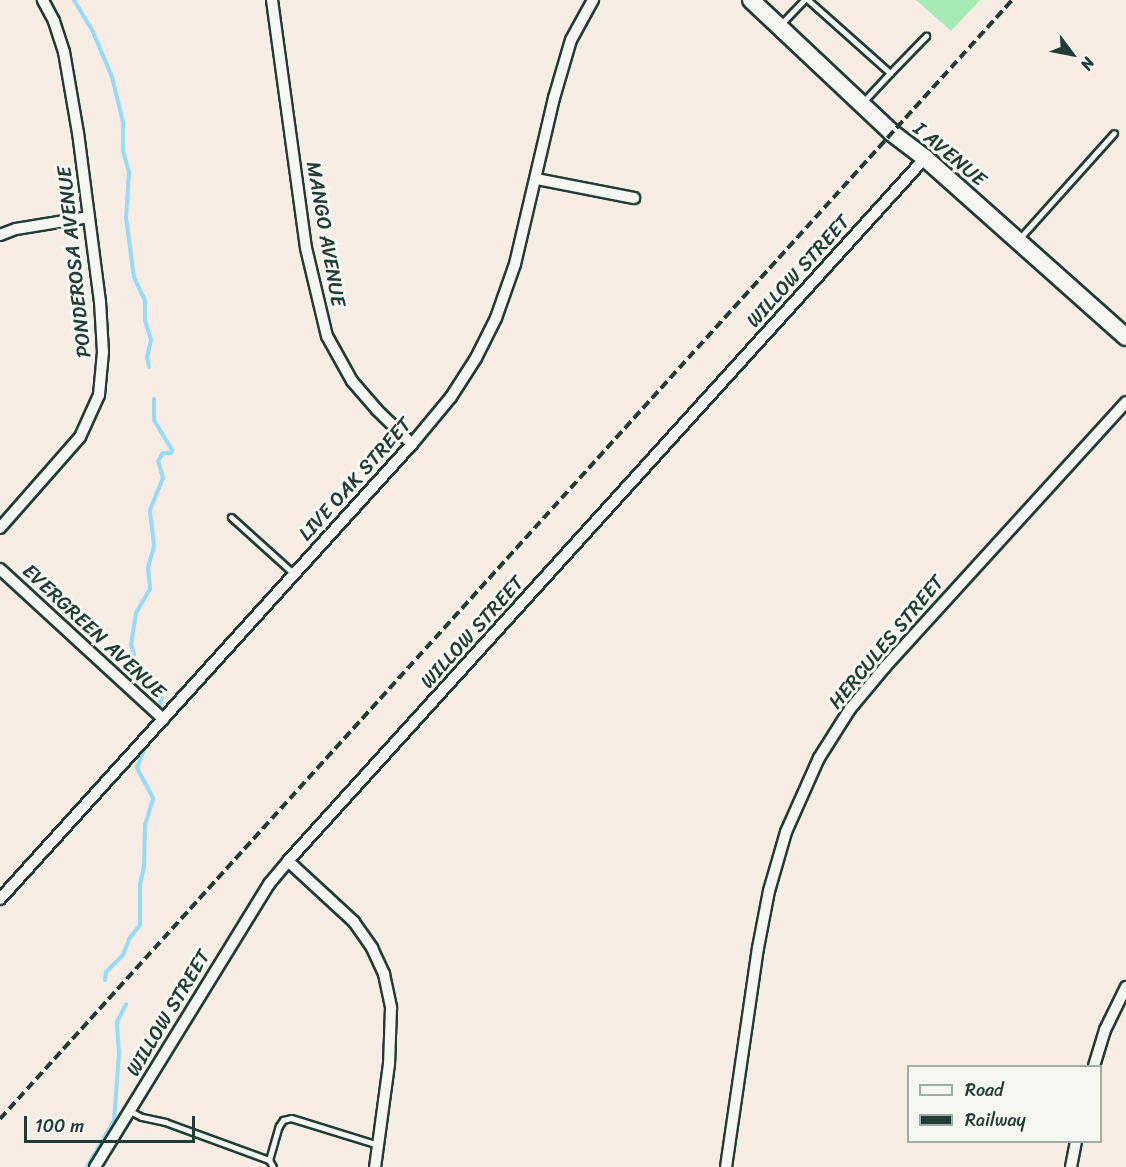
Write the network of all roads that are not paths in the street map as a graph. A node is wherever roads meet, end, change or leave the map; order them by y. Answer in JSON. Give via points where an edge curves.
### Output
{"nodes":[{"id":1,"x":43,"y":0,"type":"edge"},
{"id":2,"x":272,"y":0,"type":"edge"},
{"id":3,"x":593,"y":0,"type":"edge"},
{"id":4,"x":751,"y":0,"type":"edge"},
{"id":5,"x":806,"y":0,"type":"edge"},
{"id":6,"x":779,"y":26,"type":"junction"},
{"id":7,"x":926,"y":36,"type":"dead end"},
{"id":8,"x":891,"y":73,"type":"junction"},
{"id":9,"x":861,"y":104,"type":"junction"},
{"id":10,"x":1114,"y":133,"type":"dead end"},
{"id":11,"x":925,"y":158,"type":"junction"},
{"id":12,"x":537,"y":179,"type":"junction"},
{"id":13,"x":634,"y":198,"type":"dead end"},
{"id":14,"x":89,"y":217,"type":"junction"},
{"id":15,"x":0,"y":235,"type":"edge"},
{"id":16,"x":1018,"y":241,"type":"junction"},
{"id":17,"x":1126,"y":337,"type":"edge"},
{"id":18,"x":1126,"y":402,"type":"edge"},
{"id":19,"x":412,"y":444,"type":"junction"},
{"id":20,"x":231,"y":517,"type":"dead end"},
{"id":21,"x":0,"y":528,"type":"edge"},
{"id":22,"x":0,"y":569,"type":"edge"},
{"id":23,"x":294,"y":574,"type":"junction"},
{"id":24,"x":163,"y":719,"type":"junction"},
{"id":25,"x":288,"y":861,"type":"junction"},
{"id":26,"x":0,"y":899,"type":"edge"},
{"id":27,"x":1126,"y":987,"type":"edge"},
{"id":28,"x":1094,"y":1065,"type":"edge"},
{"id":29,"x":130,"y":1110,"type":"junction"},
{"id":30,"x":1076,"y":1143,"type":"edge"},
{"id":31,"x":378,"y":1145,"type":"junction"},
{"id":32,"x":268,"y":1160,"type":"junction"},
{"id":33,"x":95,"y":1167,"type":"edge"},
{"id":34,"x":273,"y":1167,"type":"edge"},
{"id":35,"x":375,"y":1167,"type":"edge"},
{"id":36,"x":726,"y":1167,"type":"edge"},
{"id":37,"x":1071,"y":1167,"type":"edge"}],
"edges":[{"from":1,"to":14,"type":"street","name":"PONDEROSA AVENUE","via":[[64,52]]},
{"from":2,"to":19,"type":"street","name":"MANGO AVENUE","via":[[306,248],[327,336],[352,381]]},
{"from":3,"to":12,"type":"street","name":"LIVE OAK STREET","via":[[571,40]]},
{"from":4,"to":6,"type":"main road","name":"I AVENUE"},
{"from":5,"to":6,"type":"lane"},
{"from":5,"to":8,"type":"lane"},
{"from":6,"to":9,"type":"main road","name":"I AVENUE"},
{"from":7,"to":8,"type":"lane"},
{"from":8,"to":9,"type":"lane"},
{"from":9,"to":11,"type":"main road","name":"I AVENUE"},
{"from":10,"to":16,"type":"lane"},
{"from":11,"to":16,"type":"main road","name":"I AVENUE"},
{"from":11,"to":25,"type":"street","name":"WILLOW STREET"},
{"from":12,"to":13,"type":"street"},
{"from":12,"to":19,"type":"street","name":"LIVE OAK STREET","via":[[496,318],[464,378]]},
{"from":14,"to":15,"type":"street"},
{"from":14,"to":21,"type":"street","name":"PONDEROSA AVENUE","via":[[103,352],[99,395],[80,437]]},
{"from":16,"to":17,"type":"main road","name":"I AVENUE"},
{"from":18,"to":36,"type":"street","name":"HERCULES STREET","via":[[885,667],[850,709],[819,758],[786,832],[769,891]]},
{"from":19,"to":23,"type":"street","name":"LIVE OAK STREET"},
{"from":20,"to":23,"type":"lane"},
{"from":22,"to":24,"type":"street","name":"EVERGREEN AVENUE"},
{"from":23,"to":24,"type":"street","name":"LIVE OAK STREET"},
{"from":24,"to":26,"type":"street","name":"LIVE OAK STREET"},
{"from":25,"to":29,"type":"street","name":"WILLOW STREET","via":[[263,893]]},
{"from":25,"to":31,"type":"street","via":[[354,922],[384,974],[391,1008],[389,1064]]},
{"from":27,"to":28,"type":"street","via":[[1105,1030]]},
{"from":29,"to":32,"type":"lane"},
{"from":29,"to":33,"type":"street","name":"WILLOW STREET"},
{"from":30,"to":37,"type":"street"},
{"from":31,"to":32,"type":"lane","via":[[291,1118],[279,1126]]},
{"from":31,"to":35,"type":"street"},
{"from":32,"to":34,"type":"lane"}]}
